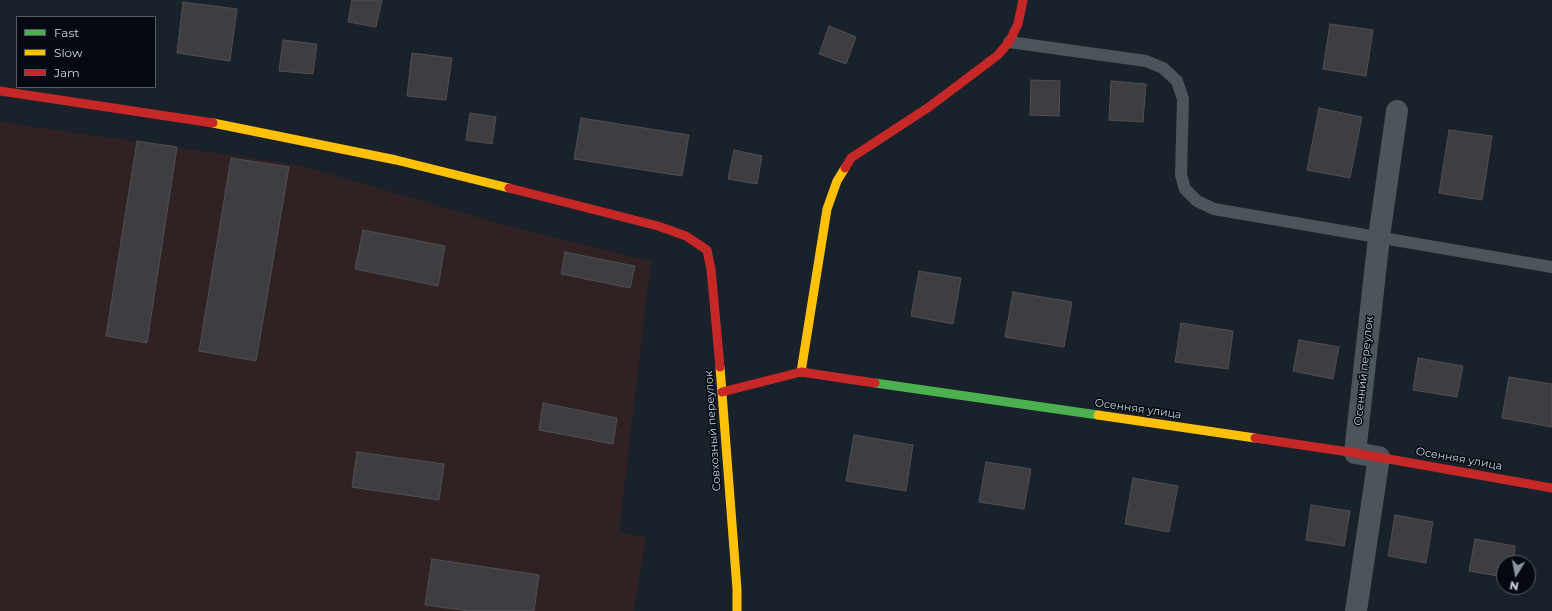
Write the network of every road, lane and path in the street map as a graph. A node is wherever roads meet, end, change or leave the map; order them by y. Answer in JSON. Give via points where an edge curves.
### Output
{"nodes":[{"id":1,"x":1022,"y":0,"type":"edge"},
{"id":2,"x":1010,"y":42,"type":"junction"},
{"id":3,"x":0,"y":91,"type":"edge"},
{"id":4,"x":1397,"y":111,"type":"dead end"},
{"id":5,"x":1379,"y":237,"type":"junction"},
{"id":6,"x":1552,"y":267,"type":"edge"},
{"id":7,"x":801,"y":372,"type":"junction"},
{"id":8,"x":722,"y":392,"type":"junction"},
{"id":9,"x":1355,"y":453,"type":"junction"},
{"id":10,"x":1379,"y":457,"type":"junction"},
{"id":11,"x":1552,"y":488,"type":"edge"},
{"id":12,"x":737,"y":611,"type":"edge"},
{"id":13,"x":1356,"y":611,"type":"edge"}],
"edges":[{"from":1,"to":2,"type":"street","via":[[1018,24]]},
{"from":2,"to":5,"type":"lane","via":[[1146,61],[1164,68],[1177,81],[1183,99],[1181,175],[1185,189],[1197,201],[1214,209]]},
{"from":2,"to":7,"type":"street","via":[[998,55],[929,107],[851,158],[837,181],[827,208]]},
{"from":3,"to":8,"type":"street","name":"Совхозный переулок","via":[[191,119],[396,160],[658,226],[686,236],[707,250],[719,343]]},
{"from":4,"to":5,"type":"street","name":"Осенний переулок"},
{"from":5,"to":6,"type":"lane"},
{"from":5,"to":9,"type":"street","name":"Осенний переулок"},
{"from":7,"to":8,"type":"street","name":"Осенняя улица"},
{"from":7,"to":9,"type":"street","name":"Осенняя улица"},
{"from":8,"to":12,"type":"street","name":"Совхозный переулок"},
{"from":9,"to":10,"type":"street"},
{"from":10,"to":11,"type":"street","name":"Осенняя улица"},
{"from":10,"to":13,"type":"street"}]}
